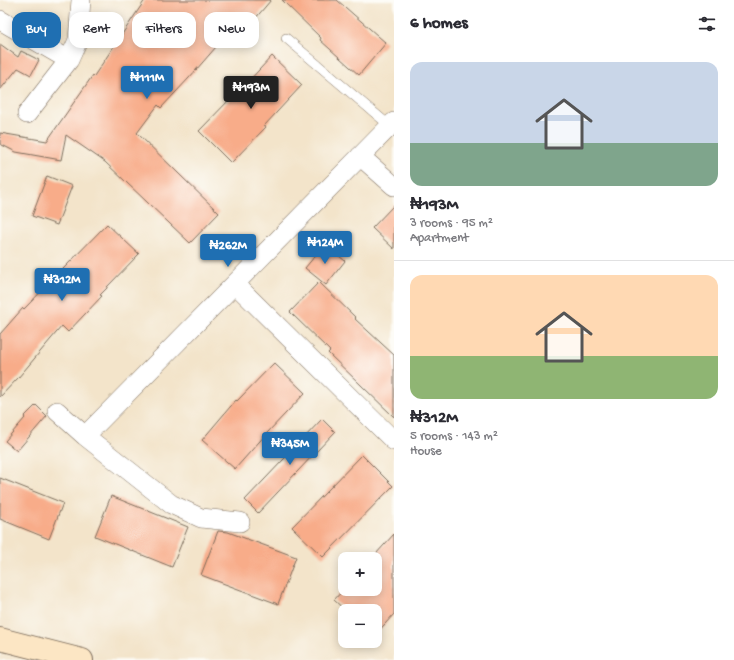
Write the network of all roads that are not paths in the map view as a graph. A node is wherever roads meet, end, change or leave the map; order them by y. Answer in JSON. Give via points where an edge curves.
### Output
{"nodes":[{"id":1,"x":81,"y":0,"type":"edge"},
{"id":2,"x":0,"y":20,"type":"edge"},
{"id":3,"x":286,"y":38,"type":"dead end"},
{"id":4,"x":69,"y":60,"type":"junction"},
{"id":5,"x":27,"y":114,"type":"dead end"},
{"id":6,"x":392,"y":124,"type":"edge"},
{"id":7,"x":360,"y":156,"type":"junction"},
{"id":8,"x":394,"y":186,"type":"edge"},
{"id":9,"x":235,"y":284,"type":"junction"},
{"id":10,"x":57,"y":411,"type":"dead end"},
{"id":11,"x":85,"y":436,"type":"junction"},
{"id":12,"x":394,"y":441,"type":"edge"},
{"id":13,"x":240,"y":522,"type":"dead end"},
{"id":14,"x":0,"y":639,"type":"edge"},
{"id":15,"x":82,"y":660,"type":"edge"}],
"edges":[{"from":1,"to":4,"type":"street","via":[[78,40]]},
{"from":2,"to":4,"type":"street"},
{"from":3,"to":6,"type":"lane"},
{"from":4,"to":5,"type":"street"},
{"from":6,"to":7,"type":"street"},
{"from":7,"to":8,"type":"street"},
{"from":7,"to":9,"type":"street"},
{"from":9,"to":11,"type":"street"},
{"from":9,"to":12,"type":"street"},
{"from":10,"to":11,"type":"street"},
{"from":11,"to":13,"type":"street","via":[[171,504],[201,518]]},
{"from":14,"to":15,"type":"main road"}]}
